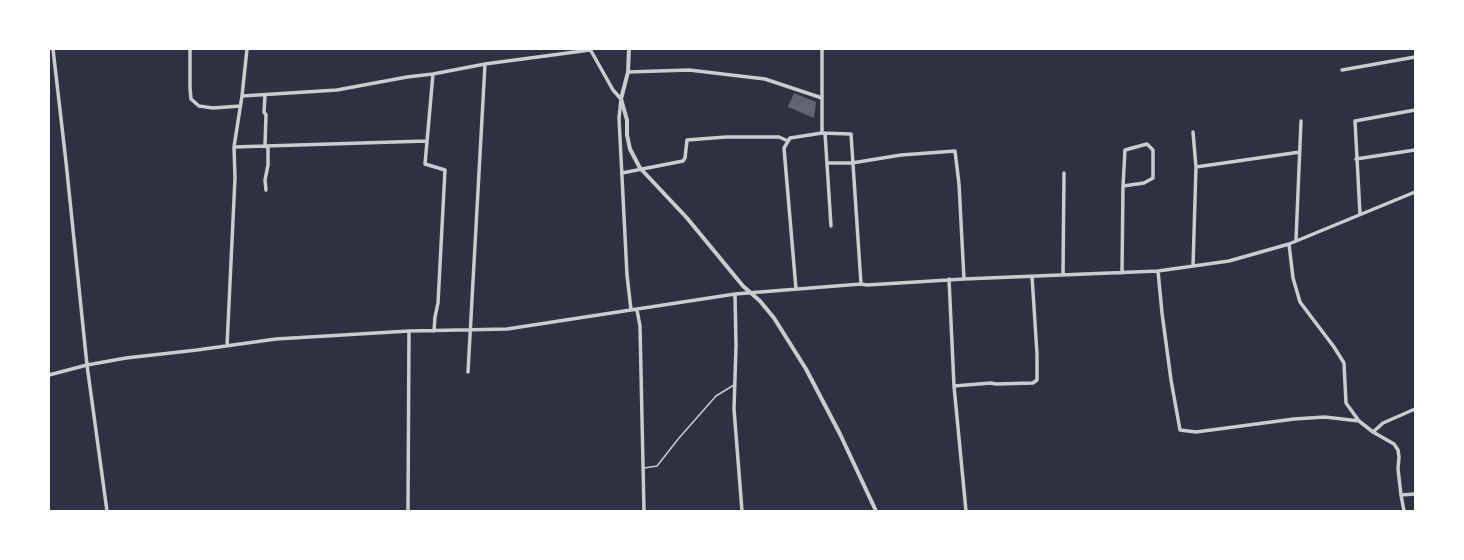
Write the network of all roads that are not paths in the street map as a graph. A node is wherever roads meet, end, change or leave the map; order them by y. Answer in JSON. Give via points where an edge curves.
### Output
{"nodes":[{"id":1,"x":53,"y":49,"type":"edge"},
{"id":2,"x":190,"y":49,"type":"edge"},
{"id":3,"x":248,"y":49,"type":"edge"},
{"id":4,"x":590,"y":49,"type":"edge"},
{"id":5,"x":629,"y":49,"type":"edge"},
{"id":6,"x":822,"y":49,"type":"edge"},
{"id":7,"x":1415,"y":57,"type":"edge"},
{"id":8,"x":485,"y":64,"type":"junction"},
{"id":9,"x":1342,"y":70,"type":"dead end"},
{"id":10,"x":628,"y":72,"type":"junction"},
{"id":11,"x":433,"y":74,"type":"junction"},
{"id":12,"x":265,"y":95,"type":"junction"},
{"id":13,"x":242,"y":96,"type":"junction"},
{"id":14,"x":822,"y":98,"type":"junction"},
{"id":15,"x":621,"y":99,"type":"junction"},
{"id":16,"x":240,"y":106,"type":"junction"},
{"id":17,"x":1415,"y":110,"type":"edge"},
{"id":18,"x":1301,"y":120,"type":"dead end"},
{"id":19,"x":1193,"y":132,"type":"dead end"},
{"id":20,"x":823,"y":133,"type":"junction"},
{"id":21,"x":426,"y":141,"type":"junction"},
{"id":22,"x":788,"y":141,"type":"junction"},
{"id":23,"x":265,"y":145,"type":"junction"},
{"id":24,"x":234,"y":147,"type":"junction"},
{"id":25,"x":1415,"y":150,"type":"edge"},
{"id":26,"x":1300,"y":152,"type":"junction"},
{"id":27,"x":1356,"y":159,"type":"junction"},
{"id":28,"x":827,"y":163,"type":"junction"},
{"id":29,"x":852,"y":163,"type":"junction"},
{"id":30,"x":1196,"y":167,"type":"junction"},
{"id":31,"x":640,"y":168,"type":"junction"},
{"id":32,"x":622,"y":173,"type":"junction"},
{"id":33,"x":1064,"y":174,"type":"dead end"},
{"id":34,"x":1123,"y":186,"type":"junction"},
{"id":35,"x":266,"y":190,"type":"dead end"},
{"id":36,"x":1415,"y":192,"type":"edge"},
{"id":37,"x":1360,"y":214,"type":"junction"},
{"id":38,"x":831,"y":226,"type":"dead end"},
{"id":39,"x":1296,"y":240,"type":"junction"},
{"id":40,"x":1289,"y":244,"type":"junction"},
{"id":41,"x":1193,"y":266,"type":"junction"},
{"id":42,"x":1158,"y":271,"type":"junction"},
{"id":43,"x":1122,"y":273,"type":"junction"},
{"id":44,"x":1063,"y":275,"type":"junction"},
{"id":45,"x":1032,"y":276,"type":"junction"},
{"id":46,"x":964,"y":279,"type":"junction"},
{"id":47,"x":949,"y":280,"type":"junction"},
{"id":48,"x":861,"y":284,"type":"junction"},
{"id":49,"x":796,"y":289,"type":"junction"},
{"id":50,"x":750,"y":293,"type":"junction"},
{"id":51,"x":735,"y":294,"type":"junction"},
{"id":52,"x":631,"y":310,"type":"junction"},
{"id":53,"x":637,"y":310,"type":"junction"},
{"id":54,"x":471,"y":330,"type":"junction"},
{"id":55,"x":409,"y":331,"type":"junction"},
{"id":56,"x":434,"y":331,"type":"junction"},
{"id":57,"x":227,"y":346,"type":"junction"},
{"id":58,"x":87,"y":365,"type":"junction"},
{"id":59,"x":468,"y":372,"type":"dead end"},
{"id":60,"x":49,"y":375,"type":"edge"},
{"id":61,"x":734,"y":385,"type":"junction"},
{"id":62,"x":954,"y":386,"type":"junction"},
{"id":63,"x":1415,"y":409,"type":"edge"},
{"id":64,"x":1359,"y":421,"type":"junction"},
{"id":65,"x":1373,"y":432,"type":"junction"},
{"id":66,"x":644,"y":468,"type":"junction"},
{"id":67,"x":1415,"y":494,"type":"edge"},
{"id":68,"x":1401,"y":495,"type":"junction"},
{"id":69,"x":107,"y":511,"type":"edge"},
{"id":70,"x":408,"y":511,"type":"edge"},
{"id":71,"x":644,"y":511,"type":"edge"},
{"id":72,"x":742,"y":511,"type":"edge"},
{"id":73,"x":876,"y":511,"type":"edge"},
{"id":74,"x":966,"y":511,"type":"edge"},
{"id":75,"x":1404,"y":511,"type":"edge"}],
"edges":[{"from":1,"to":58,"type":"street"},
{"from":2,"to":16,"type":"street","via":[[192,99],[199,106]]},
{"from":3,"to":13,"type":"street"},
{"from":4,"to":8,"type":"street"},
{"from":4,"to":15,"type":"street","via":[[613,90]]},
{"from":5,"to":10,"type":"street"},
{"from":6,"to":14,"type":"street"},
{"from":7,"to":9,"type":"street"},
{"from":8,"to":11,"type":"street"},
{"from":8,"to":54,"type":"street"},
{"from":10,"to":14,"type":"street","via":[[689,70],[766,80]]},
{"from":10,"to":15,"type":"street"},
{"from":11,"to":12,"type":"street","via":[[337,90]]},
{"from":11,"to":21,"type":"street"},
{"from":12,"to":13,"type":"street"},
{"from":12,"to":23,"type":"street"},
{"from":13,"to":16,"type":"street"},
{"from":14,"to":20,"type":"street"},
{"from":15,"to":31,"type":"street","via":[[630,149]]},
{"from":15,"to":32,"type":"street","via":[[619,118]]},
{"from":16,"to":24,"type":"street"},
{"from":17,"to":27,"type":"street","via":[[1355,121]]},
{"from":18,"to":26,"type":"street"},
{"from":19,"to":30,"type":"street"},
{"from":20,"to":22,"type":"street","via":[[790,138]]},
{"from":20,"to":28,"type":"street"},
{"from":20,"to":29,"type":"street","via":[[851,134]]},
{"from":21,"to":23,"type":"street"},
{"from":21,"to":56,"type":"street","via":[[424,164],[445,170],[438,303]]},
{"from":22,"to":31,"type":"street","via":[[779,137],[687,140],[683,161]]},
{"from":22,"to":49,"type":"street","via":[[784,148]]},
{"from":23,"to":24,"type":"street"},
{"from":23,"to":35,"type":"street","via":[[268,148]]},
{"from":24,"to":57,"type":"street","via":[[235,178]]},
{"from":25,"to":27,"type":"street"},
{"from":26,"to":30,"type":"street"},
{"from":26,"to":39,"type":"street"},
{"from":27,"to":37,"type":"street"},
{"from":28,"to":29,"type":"street"},
{"from":28,"to":38,"type":"street"},
{"from":29,"to":46,"type":"street","via":[[901,155],[955,151]]},
{"from":29,"to":48,"type":"street"},
{"from":30,"to":41,"type":"street"},
{"from":31,"to":32,"type":"street"},
{"from":31,"to":50,"type":"street","via":[[687,218]]},
{"from":32,"to":52,"type":"street"},
{"from":33,"to":44,"type":"street"},
{"from":34,"to":34,"type":"street","via":[[1125,150],[1147,144],[1153,150],[1153,178],[1144,183]]},
{"from":34,"to":43,"type":"street"},
{"from":36,"to":37,"type":"street"},
{"from":37,"to":39,"type":"street"},
{"from":39,"to":40,"type":"street"},
{"from":40,"to":41,"type":"street","via":[[1229,261]]},
{"from":40,"to":64,"type":"street","via":[[1293,278],[1300,302],[1344,363],[1346,403]]},
{"from":41,"to":42,"type":"street"},
{"from":42,"to":43,"type":"street"},
{"from":42,"to":64,"type":"street","via":[[1171,380],[1180,430],[1196,432],[1325,417]]},
{"from":43,"to":44,"type":"street"},
{"from":44,"to":45,"type":"street"},
{"from":45,"to":46,"type":"street"},
{"from":45,"to":62,"type":"street","via":[[1037,380],[1033,384],[991,383]]},
{"from":46,"to":47,"type":"street"},
{"from":47,"to":48,"type":"street"},
{"from":47,"to":62,"type":"street"},
{"from":48,"to":49,"type":"street"},
{"from":49,"to":50,"type":"street"},
{"from":50,"to":51,"type":"street"},
{"from":50,"to":73,"type":"street","via":[[774,318],[806,369]]},
{"from":51,"to":53,"type":"street"},
{"from":51,"to":61,"type":"street"},
{"from":52,"to":53,"type":"street"},
{"from":52,"to":54,"type":"street","via":[[507,328]]},
{"from":53,"to":66,"type":"street","via":[[640,326]]},
{"from":54,"to":56,"type":"street"},
{"from":54,"to":59,"type":"street"},
{"from":55,"to":56,"type":"street"},
{"from":55,"to":57,"type":"street","via":[[276,339]]},
{"from":55,"to":70,"type":"street"},
{"from":57,"to":58,"type":"street"},
{"from":58,"to":60,"type":"street"},
{"from":58,"to":69,"type":"street"},
{"from":61,"to":66,"type":"lane","via":[[716,396],[658,466]]},
{"from":61,"to":72,"type":"street"},
{"from":62,"to":74,"type":"street"},
{"from":63,"to":65,"type":"street","via":[[1383,423]]},
{"from":64,"to":65,"type":"street"},
{"from":65,"to":68,"type":"street","via":[[1394,444],[1398,450]]},
{"from":66,"to":71,"type":"street"},
{"from":67,"to":68,"type":"street"},
{"from":68,"to":75,"type":"street"}]}
